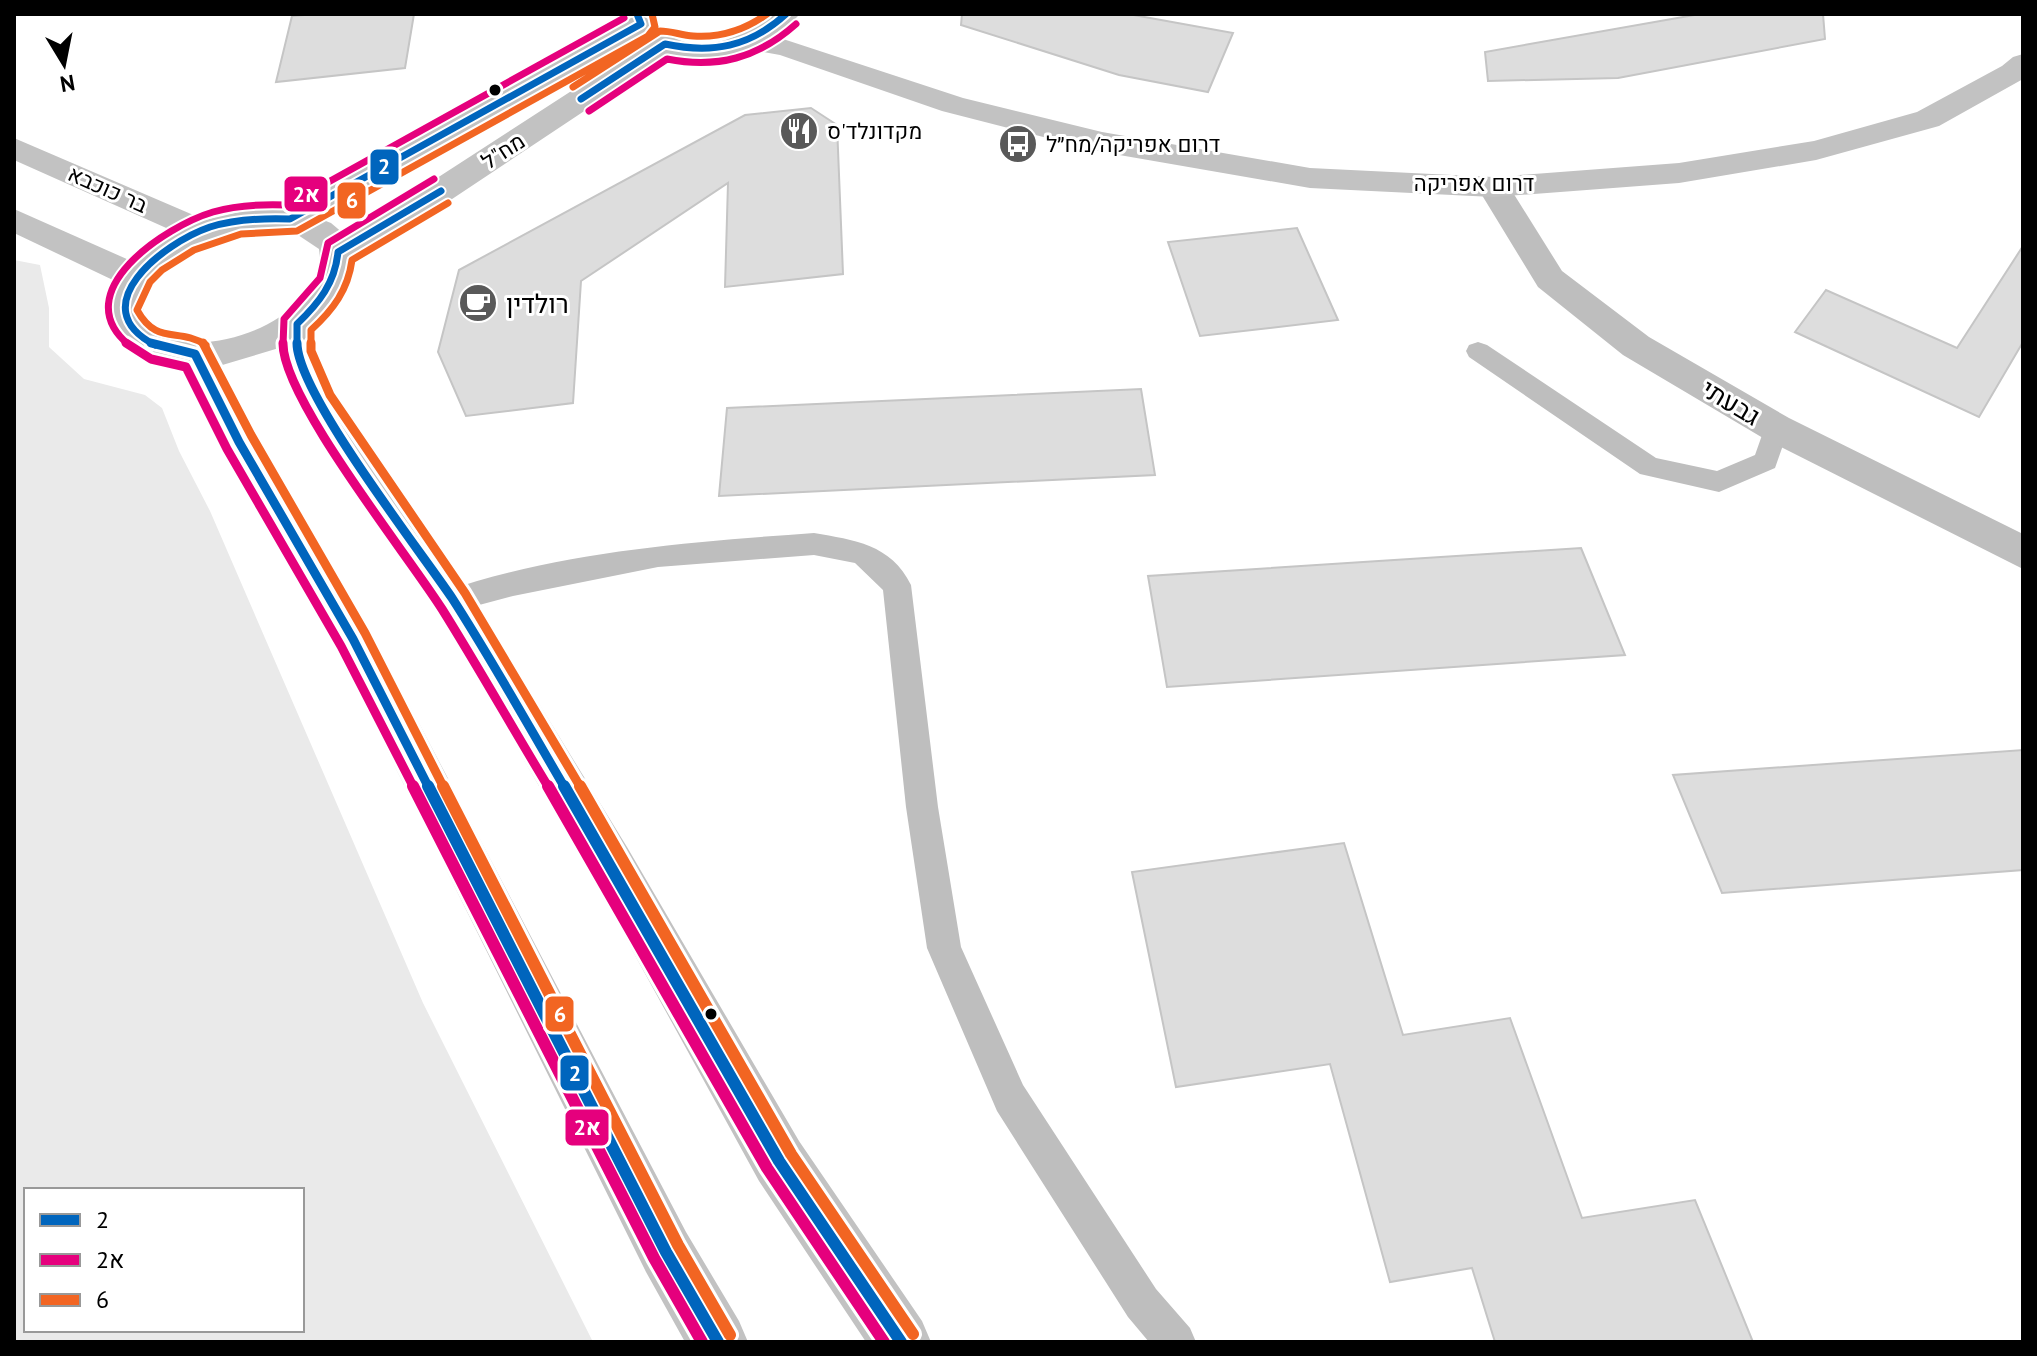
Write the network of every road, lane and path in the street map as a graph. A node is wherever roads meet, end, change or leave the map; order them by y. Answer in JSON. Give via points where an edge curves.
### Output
{"nodes":[{"id":1,"x":786,"y":15,"type":"edge"},
{"id":2,"x":639,"y":19,"type":"edge"},
{"id":3,"x":751,"y":41,"type":"junction"},
{"id":4,"x":665,"y":44,"type":"junction"},
{"id":5,"x":2023,"y":63,"type":"edge"},
{"id":6,"x":912,"y":91,"type":"junction"},
{"id":7,"x":14,"y":148,"type":"edge"},
{"id":8,"x":1493,"y":187,"type":"junction"},
{"id":9,"x":290,"y":219,"type":"junction"},
{"id":10,"x":14,"y":220,"type":"edge"},
{"id":11,"x":201,"y":231,"type":"junction"},
{"id":12,"x":338,"y":252,"type":"junction"},
{"id":13,"x":135,"y":277,"type":"junction"},
{"id":14,"x":297,"y":324,"type":"junction"},
{"id":15,"x":1478,"y":351,"type":"dead end"},
{"id":16,"x":195,"y":354,"type":"junction"},
{"id":17,"x":1776,"y":428,"type":"junction"},
{"id":18,"x":2023,"y":553,"type":"edge"},
{"id":19,"x":453,"y":600,"type":"junction"},
{"id":20,"x":718,"y":1342,"type":"edge"},
{"id":21,"x":901,"y":1342,"type":"edge"},
{"id":22,"x":1176,"y":1342,"type":"edge"}],
"edges":[{"from":1,"to":3,"type":"main road"},
{"from":1,"to":6,"type":"main road","name":"דרום אפריקה"},
{"from":2,"to":4,"type":"main road","via":[[649,35]]},
{"from":2,"to":9,"type":"main road","name":"מח\"ל"},
{"from":3,"to":4,"type":"main road","via":[[707,52]]},
{"from":3,"to":6,"type":"main road","name":"דרום אפריקה"},
{"from":4,"to":12,"type":"main road","name":"מח\"ל","via":[[395,221]]},
{"from":5,"to":8,"type":"main road","name":"דרום אפריקה","via":[[1928,119],[1816,150],[1679,173]]},
{"from":6,"to":8,"type":"main road","name":"דרום אפריקה","via":[[1102,142],[1310,178]]},
{"from":7,"to":11,"type":"main road","name":"בר כוכבא"},
{"from":8,"to":17,"type":"street","name":"גבעתי","via":[[1550,279],[1636,346]]},
{"from":9,"to":11,"type":"main road","via":[[247,219]]},
{"from":9,"to":12,"type":"main road","via":[[328,237]]},
{"from":10,"to":13,"type":"main road"},
{"from":11,"to":13,"type":"main road","via":[[163,251]]},
{"from":12,"to":14,"type":"main road","via":[[332,287]]},
{"from":13,"to":16,"type":"main road","via":[[125,300],[126,321],[138,339],[163,351]]},
{"from":14,"to":16,"type":"main road","via":[[231,351]]},
{"from":14,"to":19,"type":"main road","via":[[297,354],[318,402]]},
{"from":15,"to":17,"type":"lane","via":[[1649,467],[1719,482],[1766,461]]},
{"from":16,"to":20,"type":"main road","via":[[239,442],[353,639],[666,1252]]},
{"from":17,"to":18,"type":"street","name":"גבעתי"},
{"from":19,"to":21,"type":"main road","via":[[779,1161]]},
{"from":19,"to":22,"type":"lane","via":[[658,556],[814,544],[863,553],[897,585],[944,948],[1010,1098],[1142,1303]]}]}
